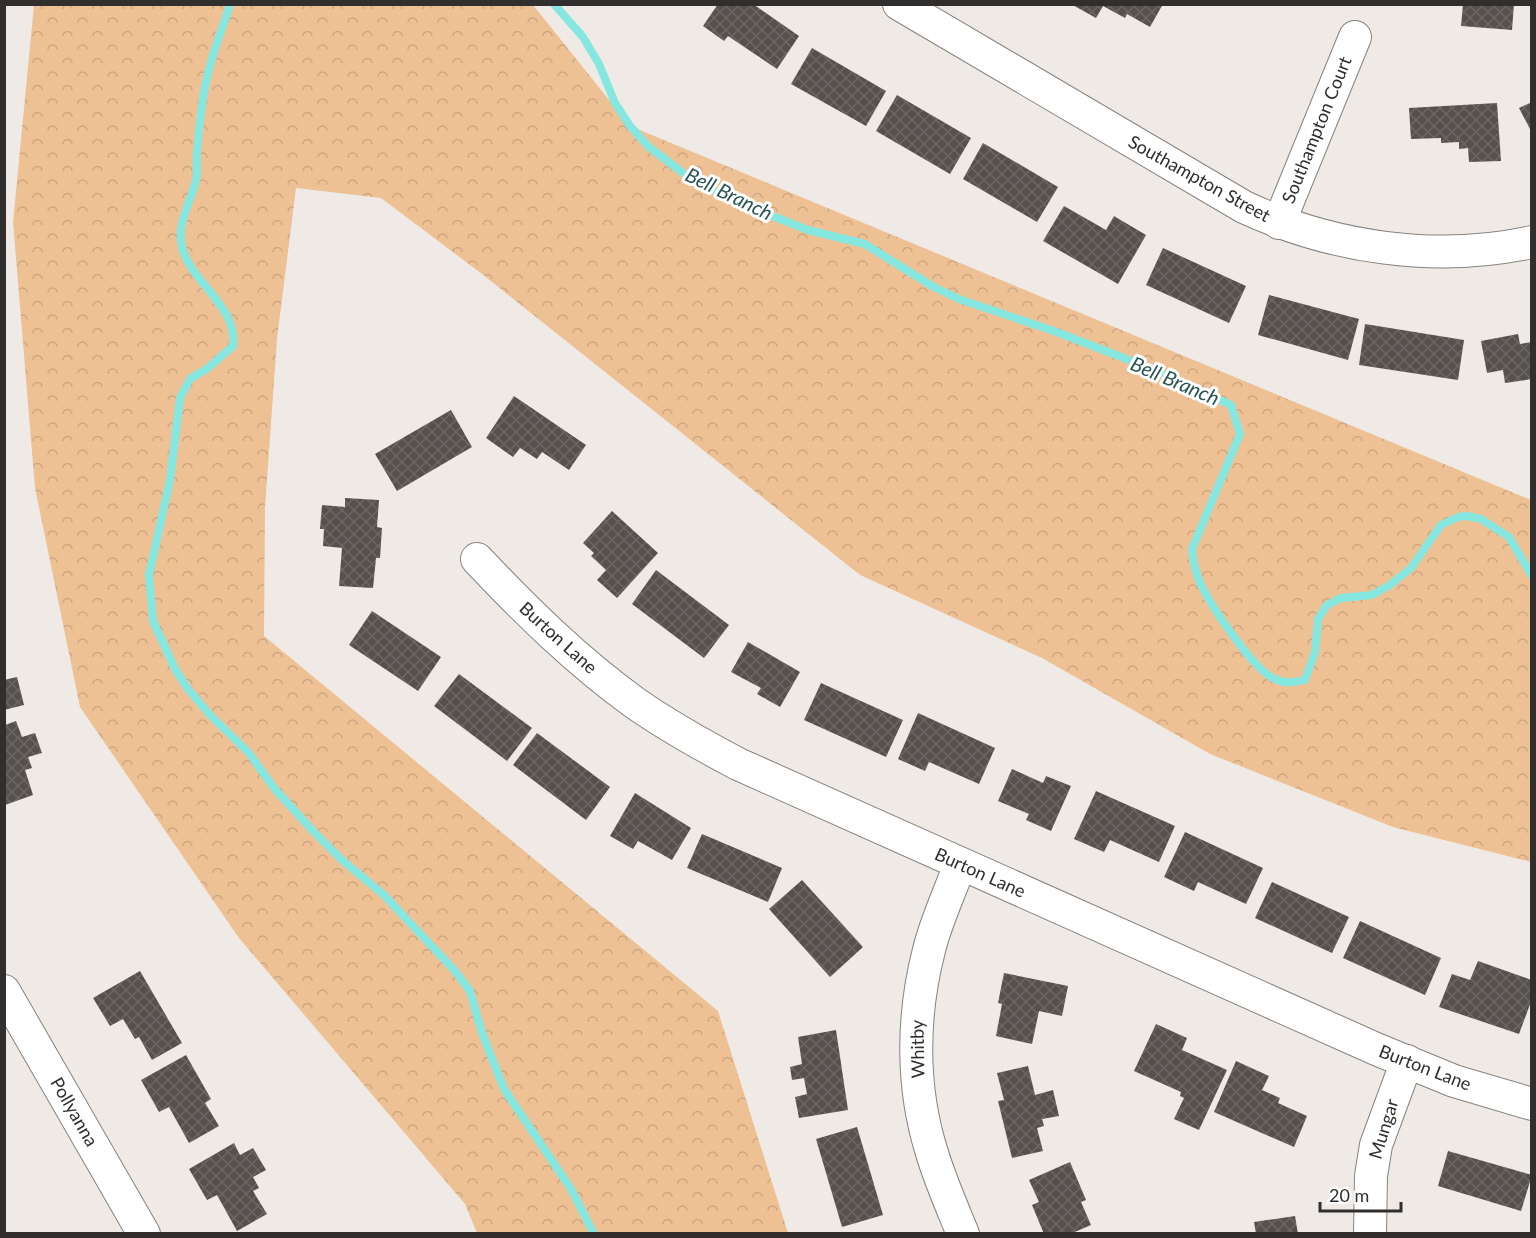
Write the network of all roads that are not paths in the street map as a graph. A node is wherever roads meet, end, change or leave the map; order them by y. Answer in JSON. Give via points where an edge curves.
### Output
{"nodes":[{"id":1,"x":899,"y":4,"type":"edge"},
{"id":2,"x":1355,"y":37,"type":"dead end"},
{"id":3,"x":1279,"y":223,"type":"junction"},
{"id":4,"x":1532,"y":242,"type":"edge"},
{"id":5,"x":477,"y":559,"type":"dead end"},
{"id":6,"x":960,"y":864,"type":"junction"},
{"id":7,"x":4,"y":991,"type":"edge"},
{"id":8,"x":1407,"y":1061,"type":"junction"},
{"id":9,"x":1532,"y":1104,"type":"edge"},
{"id":10,"x":144,"y":1233,"type":"edge"},
{"id":11,"x":963,"y":1233,"type":"edge"},
{"id":12,"x":1370,"y":1233,"type":"edge"}],
"edges":[{"from":1,"to":3,"type":"street","name":"Southampton Street","via":[[1234,201]]},
{"from":2,"to":3,"type":"street","name":"Southampton Court"},
{"from":3,"to":4,"type":"street","name":"Southampton Street","via":[[1393,249],[1438,252]]},
{"from":5,"to":6,"type":"street","name":"Burton Lane","via":[[569,650],[666,724],[759,774]]},
{"from":6,"to":8,"type":"street","name":"Burton Lane"},
{"from":6,"to":11,"type":"street","name":"Whitby","via":[[929,948],[915,1037],[925,1128]]},
{"from":7,"to":10,"type":"street","name":"Pollyanna"},
{"from":8,"to":9,"type":"street","name":"Burton Lane","via":[[1454,1081]]},
{"from":8,"to":12,"type":"street","name":"Mungar","via":[[1376,1145]]}]}
